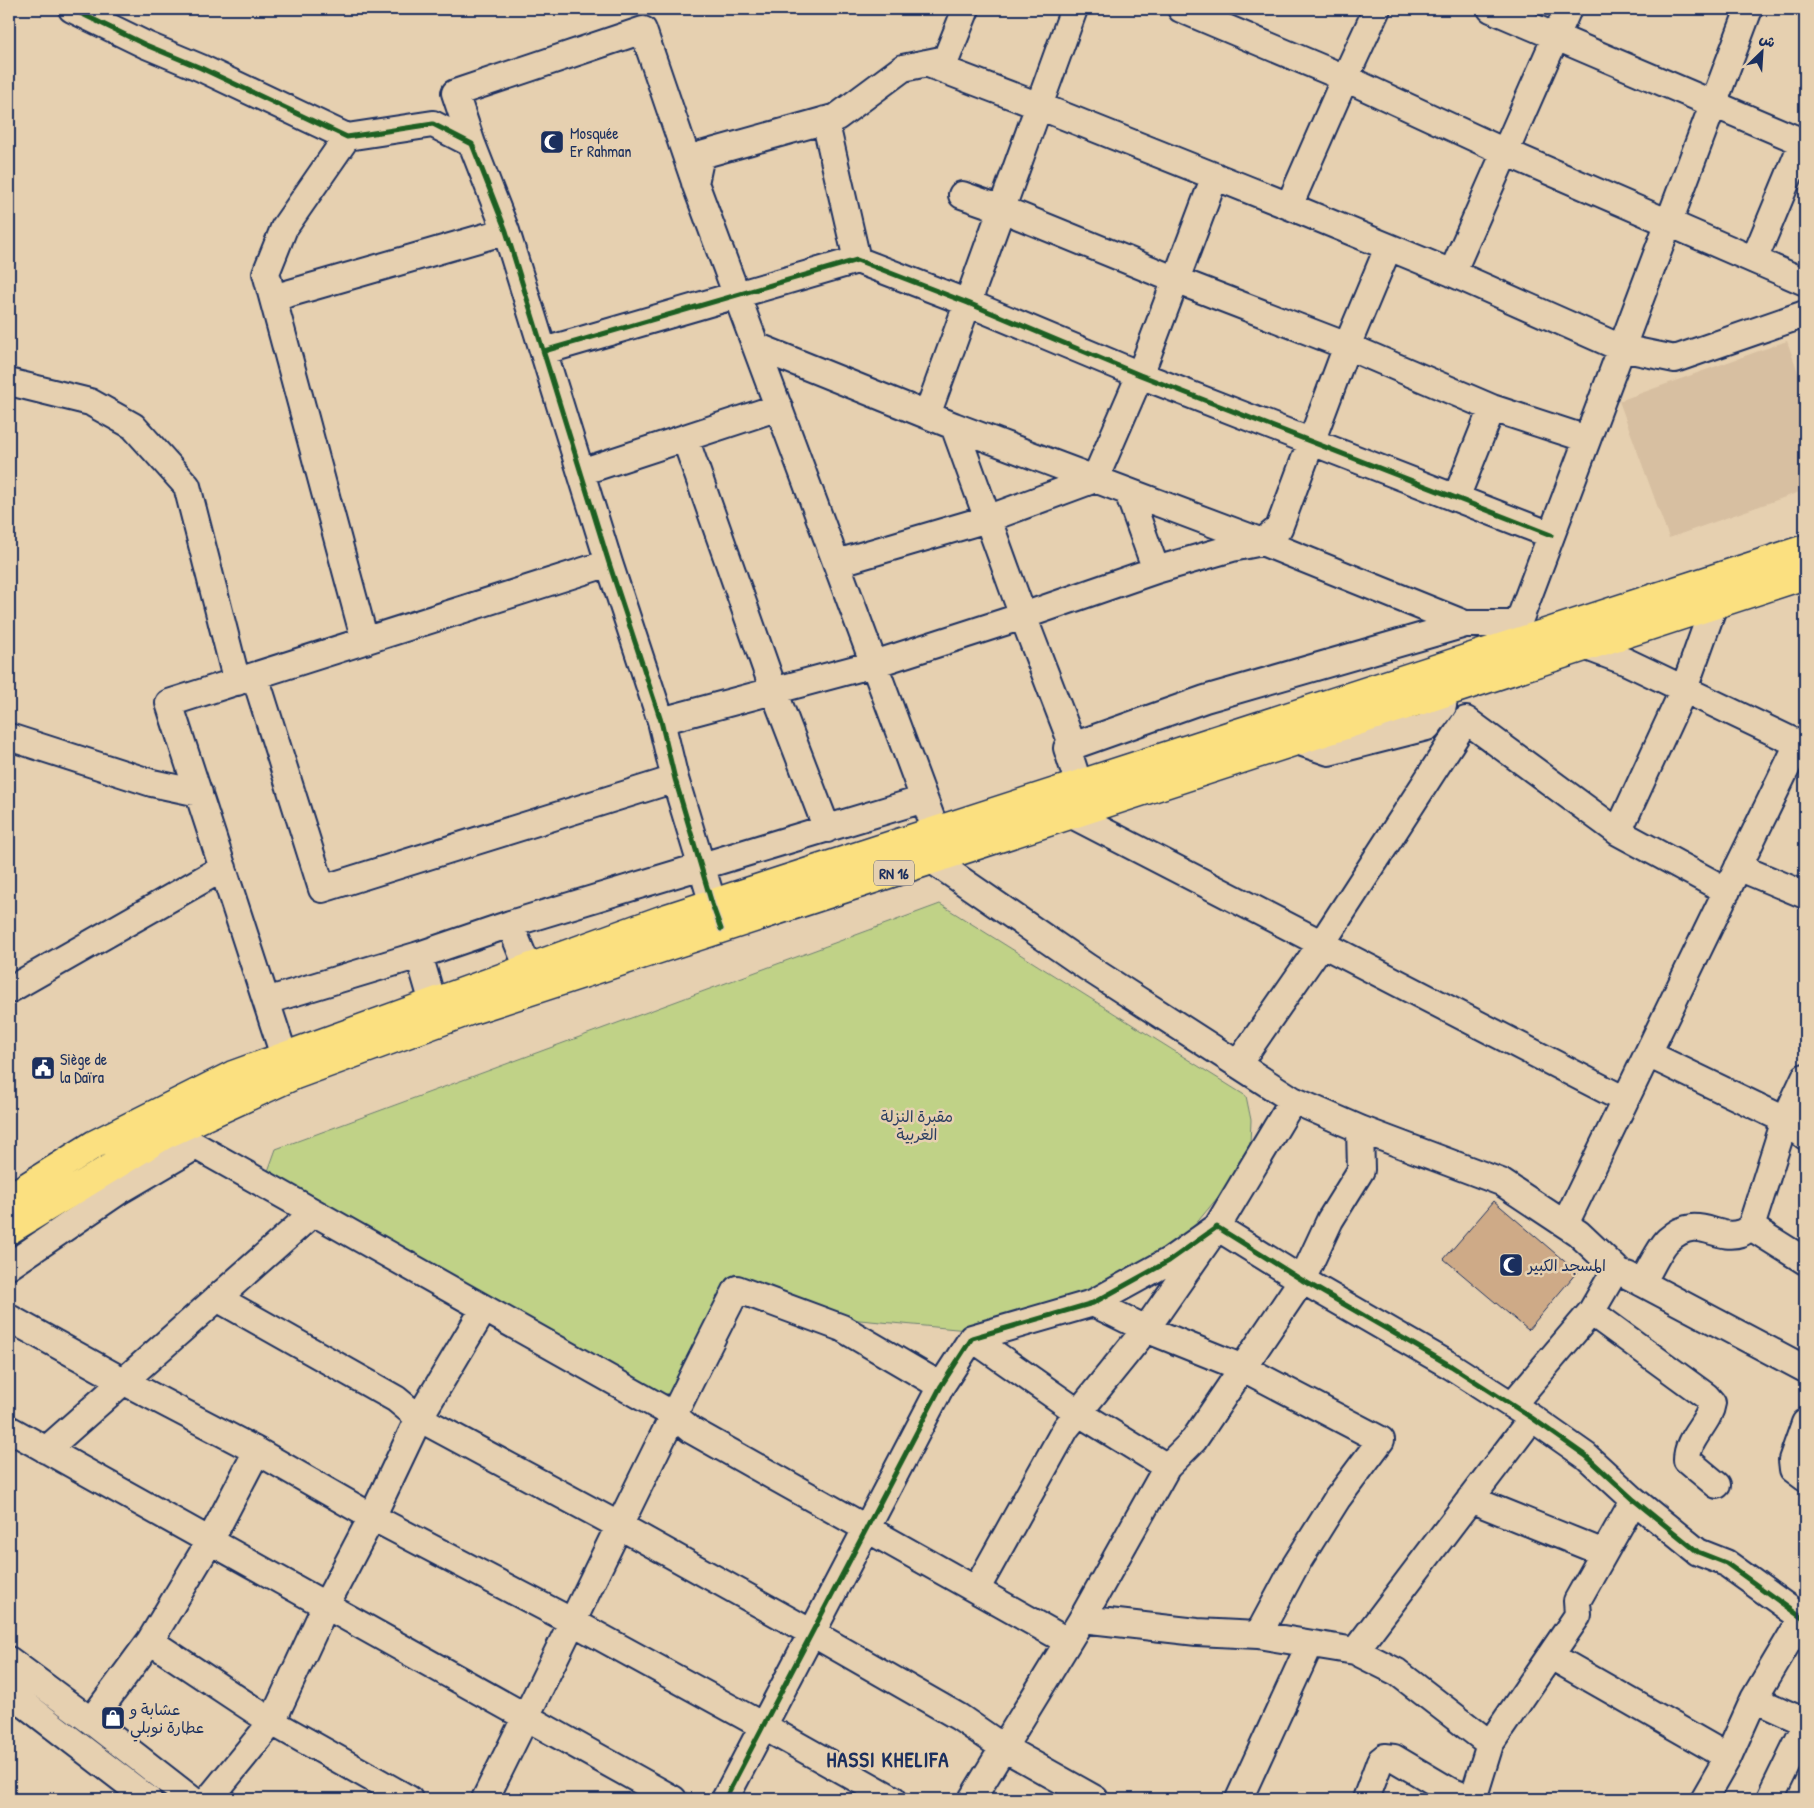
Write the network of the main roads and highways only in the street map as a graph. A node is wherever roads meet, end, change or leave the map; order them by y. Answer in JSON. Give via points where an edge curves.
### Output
{"nodes":[{"id":1,"x":1805,"y":549,"type":"edge"},
{"id":2,"x":1805,"y":575,"type":"edge"},
{"id":3,"x":9,"y":1198,"type":"edge"},
{"id":4,"x":9,"y":1230,"type":"edge"}],
"edges":[{"from":1,"to":3,"type":"main road","number":"RN 16","via":[[1514,634],[1080,785],[667,918],[433,1002],[234,1075],[95,1144]]},
{"from":2,"to":4,"type":"main road","number":"RN 16","via":[[1587,646],[1444,700],[1297,741],[469,1011],[294,1075],[164,1134],[114,1180]]}]}
